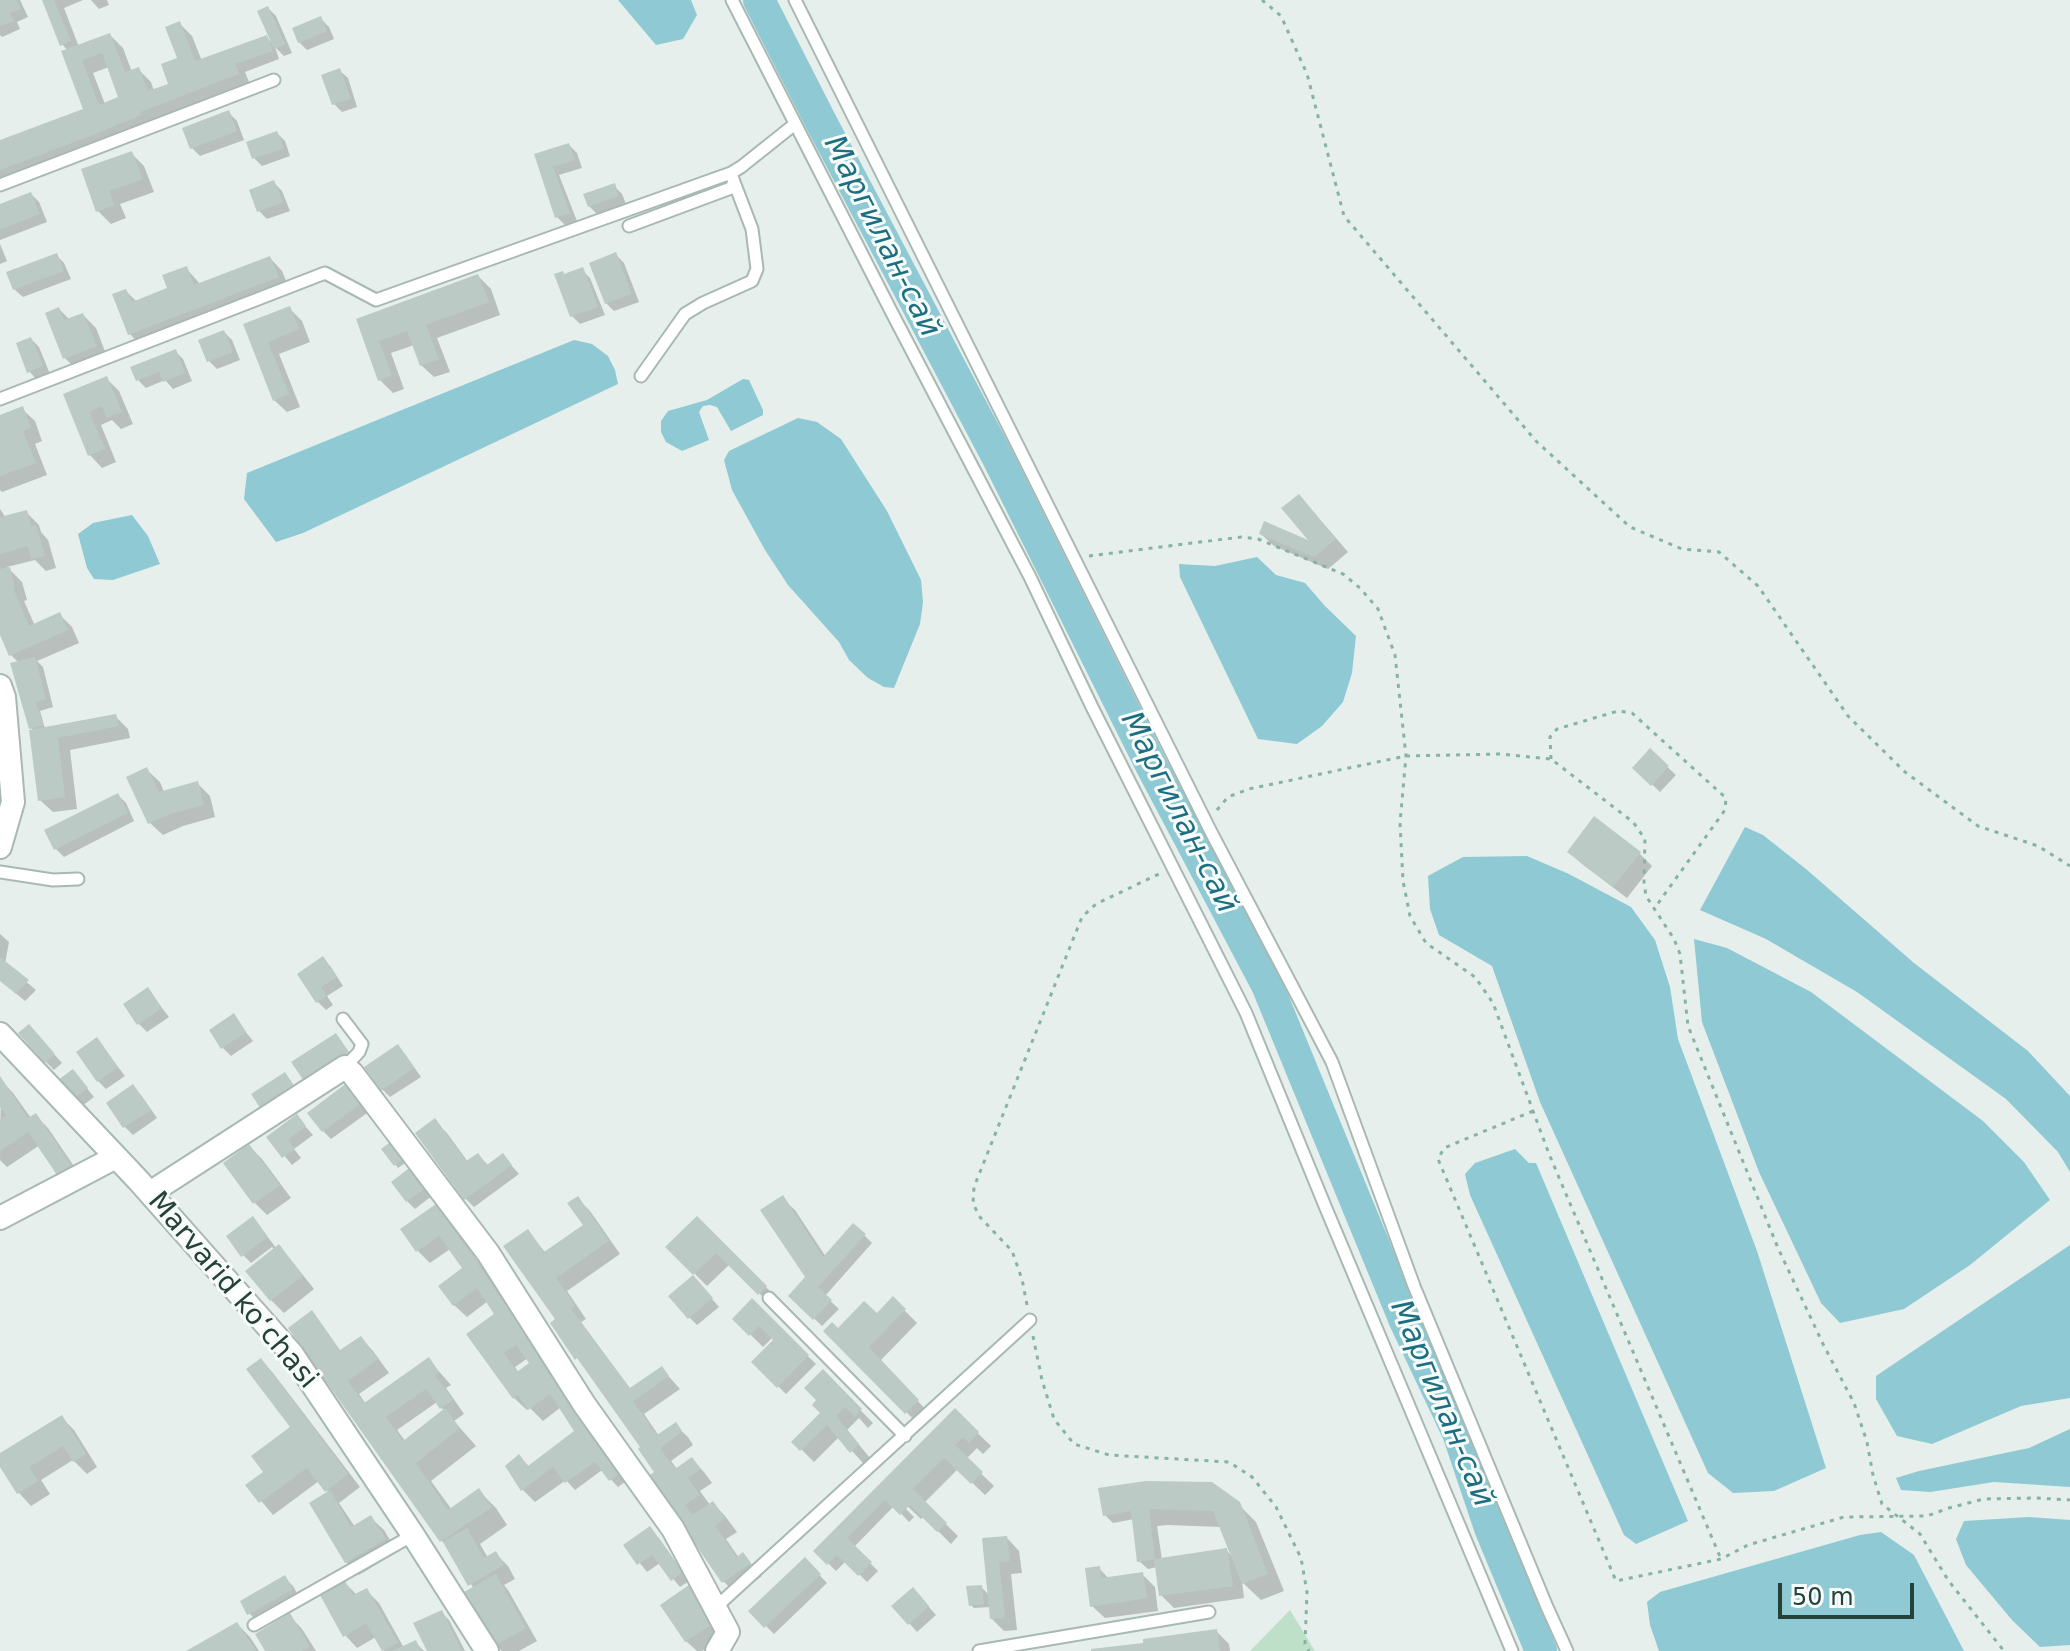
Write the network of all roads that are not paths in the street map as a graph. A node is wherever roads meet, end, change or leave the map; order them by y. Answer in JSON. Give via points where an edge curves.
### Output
{"nodes":[{"id":1,"x":732,"y":0,"type":"edge"},
{"id":2,"x":795,"y":0,"type":"edge"},
{"id":3,"x":274,"y":80,"type":"dead end"},
{"id":4,"x":795,"y":124,"type":"junction"},
{"id":5,"x":733,"y":177,"type":"junction"},
{"id":6,"x":0,"y":185,"type":"edge"},
{"id":7,"x":629,"y":226,"type":"dead end"},
{"id":8,"x":641,"y":376,"type":"dead end"},
{"id":9,"x":0,"y":399,"type":"edge"},
{"id":10,"x":0,"y":686,"type":"edge"},
{"id":11,"x":1,"y":842,"type":"edge"},
{"id":12,"x":0,"y":872,"type":"edge"},
{"id":13,"x":78,"y":879,"type":"dead end"},
{"id":14,"x":343,"y":1019,"type":"dead end"},
{"id":15,"x":0,"y":1034,"type":"edge"},
{"id":16,"x":345,"y":1067,"type":"junction"},
{"id":17,"x":116,"y":1157,"type":"junction"},
{"id":18,"x":150,"y":1193,"type":"junction"},
{"id":19,"x":0,"y":1218,"type":"edge"},
{"id":20,"x":769,"y":1298,"type":"dead end"},
{"id":21,"x":1030,"y":1320,"type":"road end"},
{"id":22,"x":905,"y":1436,"type":"junction"},
{"id":23,"x":413,"y":1535,"type":"junction"},
{"id":24,"x":715,"y":1608,"type":"junction"},
{"id":25,"x":1209,"y":1612,"type":"dead end"},
{"id":26,"x":254,"y":1625,"type":"dead end"},
{"id":27,"x":487,"y":1651,"type":"edge"},
{"id":28,"x":717,"y":1651,"type":"edge"},
{"id":29,"x":979,"y":1651,"type":"edge"},
{"id":30,"x":1512,"y":1651,"type":"edge"},
{"id":31,"x":1567,"y":1651,"type":"edge"}],
"edges":[{"from":1,"to":4,"type":"lane"},
{"from":2,"to":31,"type":"lane","via":[[1211,832],[1332,1062],[1414,1286]]},
{"from":3,"to":6,"type":"lane"},
{"from":4,"to":5,"type":"lane"},
{"from":4,"to":30,"type":"lane","via":[[1030,577],[1246,1013]]},
{"from":5,"to":7,"type":"lane","via":[[731,188]]},
{"from":5,"to":8,"type":"lane","via":[[752,229],[757,269],[752,281],[685,314]]},
{"from":5,"to":9,"type":"lane","via":[[376,300],[325,273]]},
{"from":10,"to":11,"type":"street","via":[[13,802]]},
{"from":12,"to":13,"type":"lane"},
{"from":14,"to":16,"type":"lane","via":[[362,1044]]},
{"from":15,"to":17,"type":"street","name":"Marvarid koʻchasi"},
{"from":16,"to":18,"type":"street"},
{"from":16,"to":24,"type":"street","via":[[488,1253],[584,1404],[673,1529]]},
{"from":17,"to":18,"type":"street","name":"Marvarid koʻchasi"},
{"from":17,"to":19,"type":"street"},
{"from":18,"to":23,"type":"street","name":"Marvarid koʻchasi","via":[[292,1354]]},
{"from":20,"to":22,"type":"lane"},
{"from":21,"to":22,"type":"lane"},
{"from":22,"to":24,"type":"lane"},
{"from":23,"to":26,"type":"lane"},
{"from":23,"to":27,"type":"street","name":"Marvarid koʻchasi"},
{"from":24,"to":28,"type":"street","via":[[728,1632]]},
{"from":25,"to":29,"type":"lane"}]}
